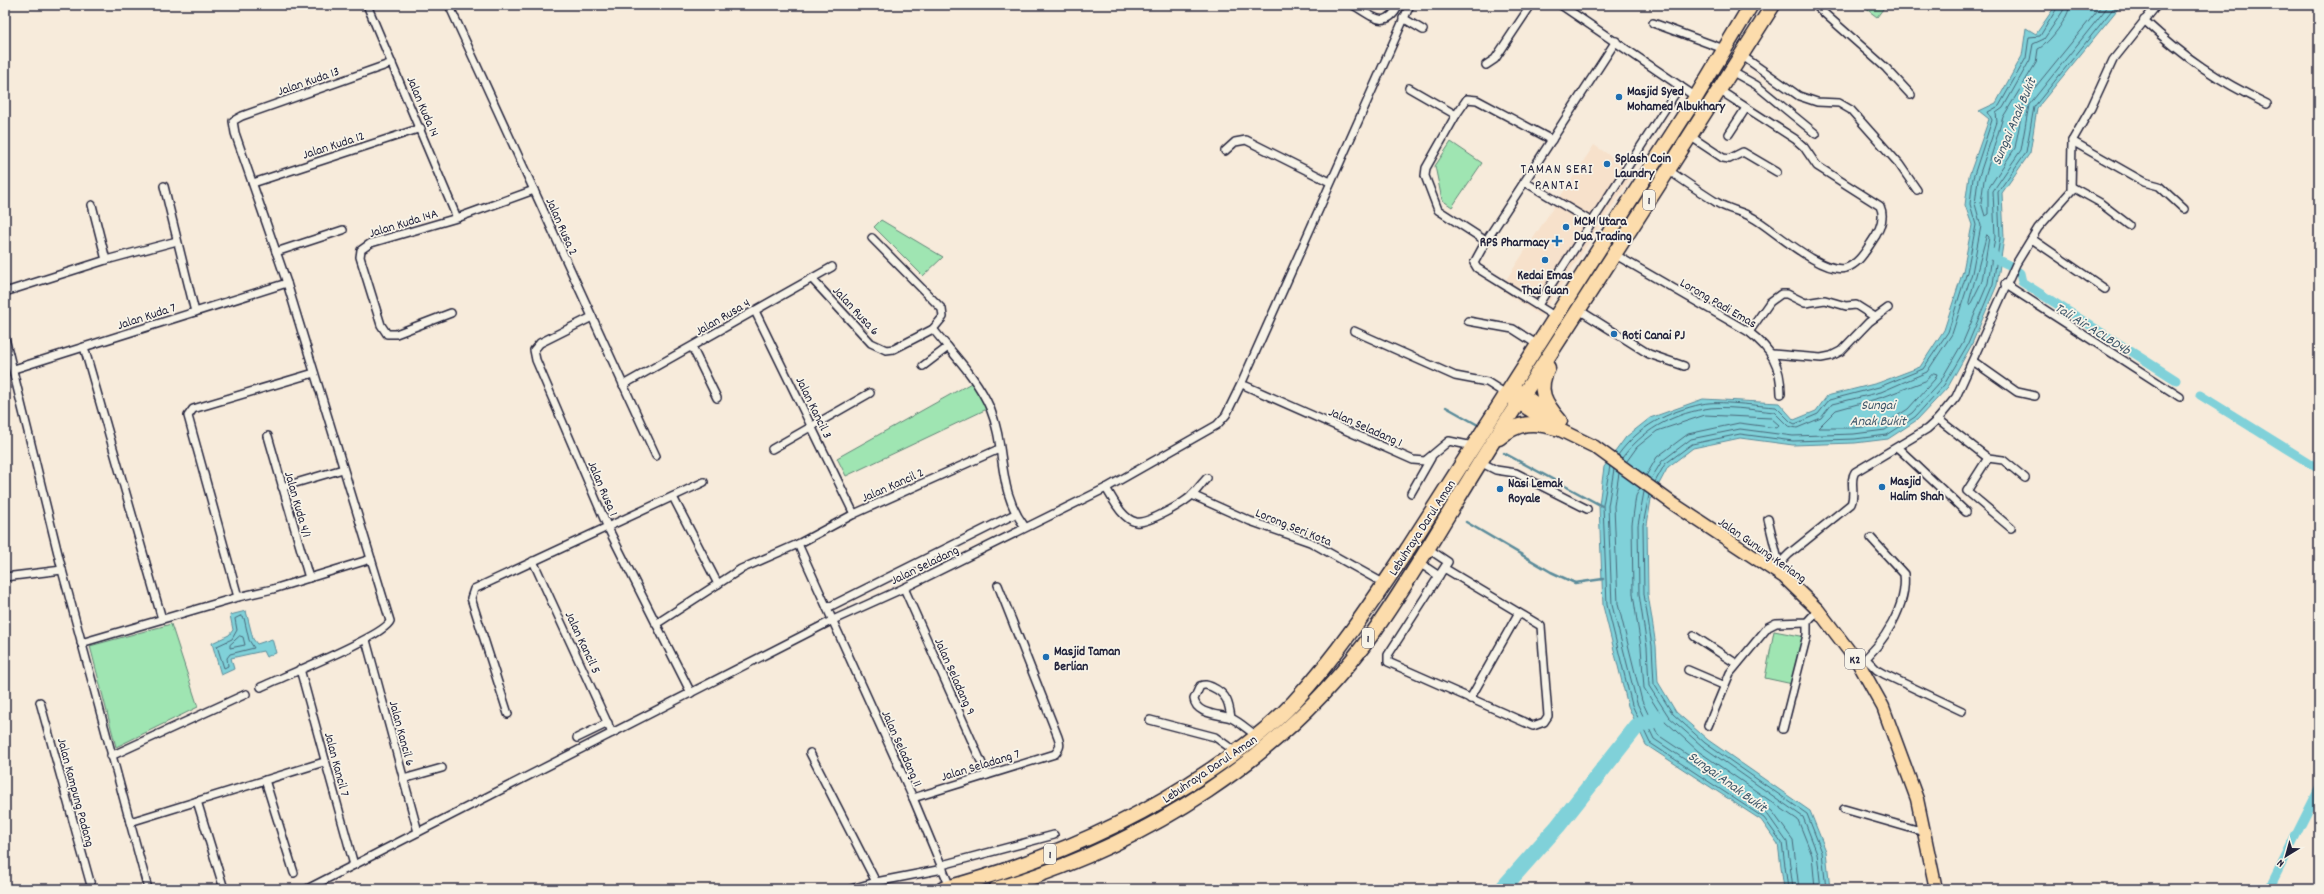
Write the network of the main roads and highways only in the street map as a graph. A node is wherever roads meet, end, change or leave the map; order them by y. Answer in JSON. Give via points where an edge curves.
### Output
{"nodes":[{"id":1,"x":1752,"y":5,"type":"edge"},
{"id":2,"x":1773,"y":5,"type":"edge"},
{"id":3,"x":1557,"y":343,"type":"junction"},
{"id":4,"x":1509,"y":390,"type":"junction"},
{"id":5,"x":1521,"y":399,"type":"junction"},
{"id":6,"x":1558,"y":424,"type":"junction"},
{"id":7,"x":1490,"y":446,"type":"junction"},
{"id":8,"x":1014,"y":886,"type":"edge"},
{"id":9,"x":947,"y":888,"type":"edge"},
{"id":10,"x":996,"y":889,"type":"edge"},
{"id":11,"x":1936,"y":889,"type":"edge"}],
"edges":[{"from":1,"to":4,"type":"highway","name":"Lebuhraya Darul Aman","number":"1"},
{"from":2,"to":3,"type":"highway","name":"Lebuhraya Darul Aman","number":"1"},
{"from":3,"to":5,"type":"highway","name":"Lebuhraya Darul Aman","number":"1"},
{"from":3,"to":6,"type":"highway","via":[[1543,378],[1542,388],[1543,398]]},
{"from":4,"to":5,"type":"main road","name":"Jalan Gunung Keriang","number":"K2"},
{"from":4,"to":9,"type":"highway","name":"Lebuhraya Darul Aman","number":"1","via":[[1361,620],[1293,702],[1257,736],[1179,791],[1127,821],[1065,848]]},
{"from":5,"to":6,"type":"main road","name":"Jalan Gunung Keriang","number":"K2"},
{"from":5,"to":7,"type":"highway","name":"Lebuhraya Darul Aman","number":"1"},
{"from":6,"to":7,"type":"highway","via":[[1522,424],[1513,427]]},
{"from":6,"to":11,"type":"main road","name":"Jalan Gunung Keriang","number":"K2","via":[[1672,503],[1776,567],[1863,662],[1895,734],[1916,799]]},
{"from":7,"to":8,"type":"highway","name":"Lebuhraya Darul Aman","number":"1","via":[[1375,630],[1304,714],[1268,746],[1187,804],[1133,835]]},
{"from":8,"to":10,"type":"highway","name":"Lebuhraya Darul Aman","number":"1"}]}
